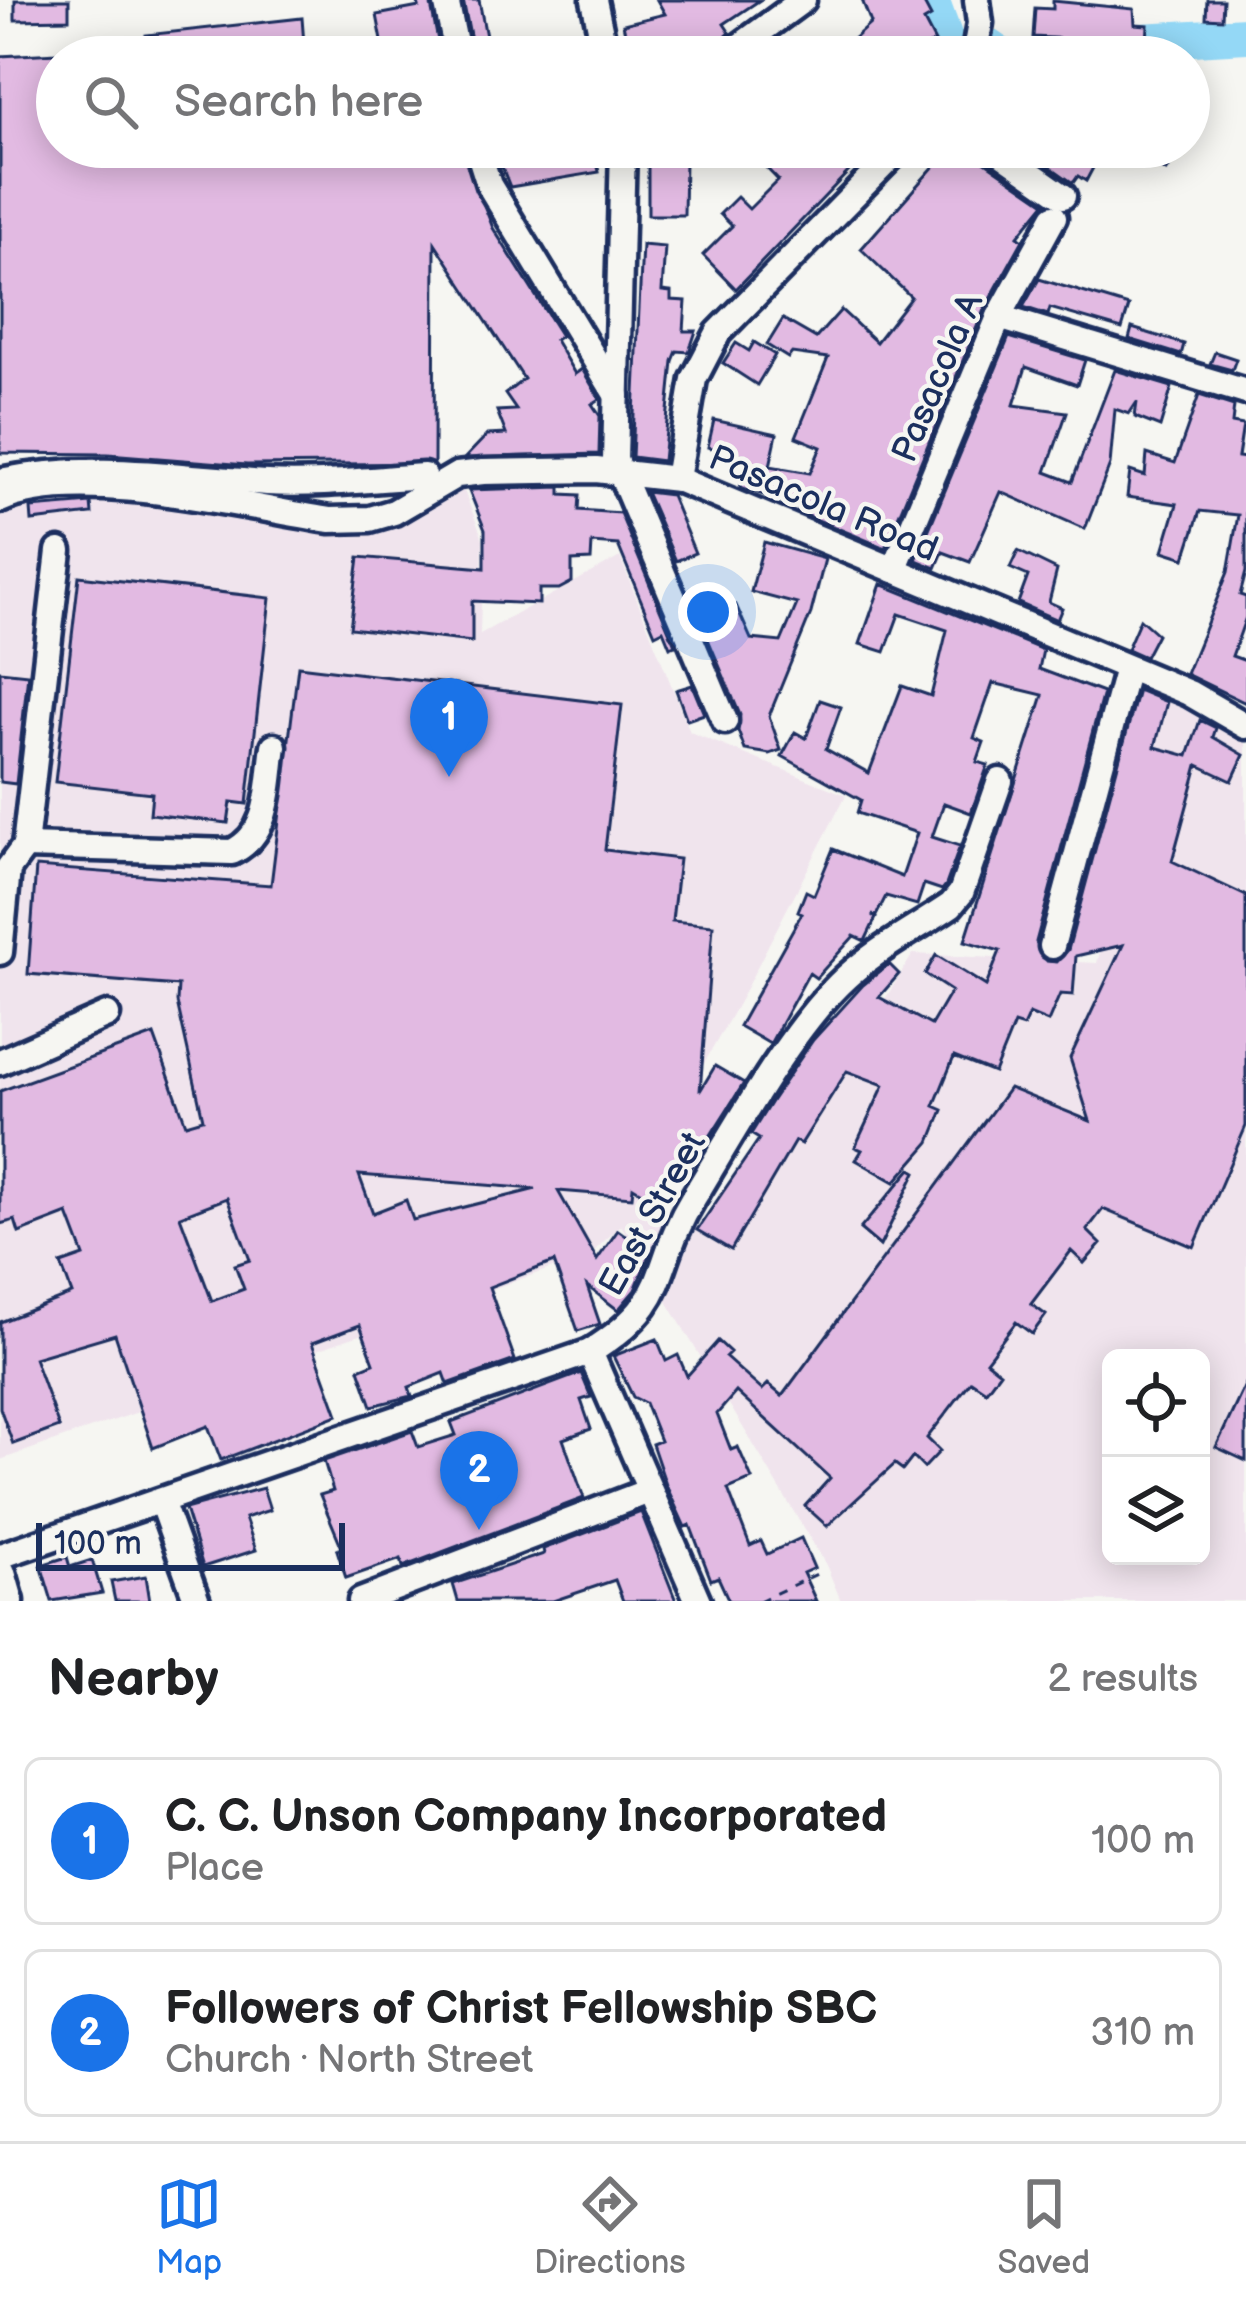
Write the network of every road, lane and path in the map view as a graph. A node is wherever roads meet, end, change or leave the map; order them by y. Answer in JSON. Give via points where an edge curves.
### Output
{"nodes":[{"id":1,"x":446,"y":0,"type":"edge"},
{"id":2,"x":594,"y":0,"type":"edge"},
{"id":3,"x":803,"y":0,"type":"edge"},
{"id":4,"x":977,"y":0,"type":"edge"},
{"id":5,"x":777,"y":8,"type":"edge"},
{"id":6,"x":454,"y":36,"type":"edge"},
{"id":7,"x":602,"y":36,"type":"edge"},
{"id":8,"x":747,"y":36,"type":"edge"},
{"id":9,"x":978,"y":36,"type":"edge"},
{"id":10,"x":484,"y":168,"type":"edge"},
{"id":11,"x":622,"y":168,"type":"edge"},
{"id":12,"x":880,"y":168,"type":"edge"},
{"id":13,"x":1016,"y":168,"type":"edge"},
{"id":14,"x":999,"y":317,"type":"junction"},
{"id":15,"x":1246,"y":392,"type":"edge"},
{"id":16,"x":617,"y":396,"type":"junction"},
{"id":17,"x":620,"y":472,"type":"junction"},
{"id":18,"x":424,"y":476,"type":"dead end"},
{"id":19,"x":677,"y":478,"type":"junction"},
{"id":20,"x":0,"y":482,"type":"edge"},
{"id":21,"x":0,"y":500,"type":"edge"},
{"id":22,"x":59,"y":551,"type":"dead end"},
{"id":23,"x":893,"y":570,"type":"junction"},
{"id":24,"x":1127,"y":668,"type":"junction"},
{"id":25,"x":725,"y":721,"type":"dead end"},
{"id":26,"x":1246,"y":726,"type":"edge"},
{"id":27,"x":274,"y":746,"type":"dead end"},
{"id":28,"x":1000,"y":781,"type":"dead end"},
{"id":29,"x":25,"y":846,"type":"junction"},
{"id":30,"x":1052,"y":946,"type":"dead end"},
{"id":31,"x":0,"y":952,"type":"edge"},
{"id":32,"x":107,"y":1016,"type":"dead end"},
{"id":33,"x":0,"y":1062,"type":"edge"},
{"id":34,"x":590,"y":1352,"type":"junction"},
{"id":35,"x":649,"y":1491,"type":"junction"},
{"id":36,"x":160,"y":1501,"type":"junction"},
{"id":37,"x":0,"y":1556,"type":"edge"},
{"id":38,"x":820,"y":1572,"type":"dead end"},
{"id":39,"x":0,"y":1573,"type":"edge"},
{"id":40,"x":8,"y":1601,"type":"edge"},
{"id":41,"x":197,"y":1601,"type":"edge"},
{"id":42,"x":362,"y":1601,"type":"edge"},
{"id":43,"x":698,"y":1601,"type":"edge"},
{"id":44,"x":759,"y":1601,"type":"edge"}],
"edges":[{"from":1,"to":6,"type":"street"},
{"from":2,"to":7,"type":"street"},
{"from":3,"to":5,"type":"street"},
{"from":4,"to":9,"type":"street"},
{"from":5,"to":8,"type":"street"},
{"from":10,"to":16,"type":"street"},
{"from":11,"to":16,"type":"street"},
{"from":12,"to":19,"type":"street","via":[[718,333],[694,380]]},
{"from":13,"to":14,"type":"street","name":"Pasacola A","via":[[1058,207]]},
{"from":14,"to":15,"type":"street"},
{"from":14,"to":23,"type":"street","name":"Pasacola A"},
{"from":16,"to":17,"type":"street"},
{"from":17,"to":19,"type":"street","name":"Pasacola Road"},
{"from":17,"to":21,"type":"street","name":"Pasacola Road","via":[[457,475],[370,519],[81,487]]},
{"from":17,"to":25,"type":"street"},
{"from":18,"to":20,"type":"street","via":[[271,483],[51,471]]},
{"from":19,"to":23,"type":"street","name":"Pasacola Road"},
{"from":22,"to":29,"type":"street"},
{"from":23,"to":24,"type":"street","name":"Pasacola Road"},
{"from":24,"to":26,"type":"street","name":"Pasacola Road"},
{"from":24,"to":30,"type":"street"},
{"from":27,"to":29,"type":"street","via":[[263,819],[246,846],[232,852]]},
{"from":28,"to":34,"type":"street","name":"East Street","via":[[962,892],[824,999],[695,1196],[642,1314]]},
{"from":29,"to":31,"type":"street","via":[[8,869]]},
{"from":32,"to":33,"type":"street"},
{"from":34,"to":35,"type":"street"},
{"from":34,"to":36,"type":"street","name":"East Street"},
{"from":35,"to":42,"type":"street"},
{"from":35,"to":43,"type":"street"},
{"from":36,"to":37,"type":"street","name":"East Street"},
{"from":36,"to":41,"type":"street"},
{"from":38,"to":44,"type":"path"},
{"from":39,"to":40,"type":"main road"}]}
